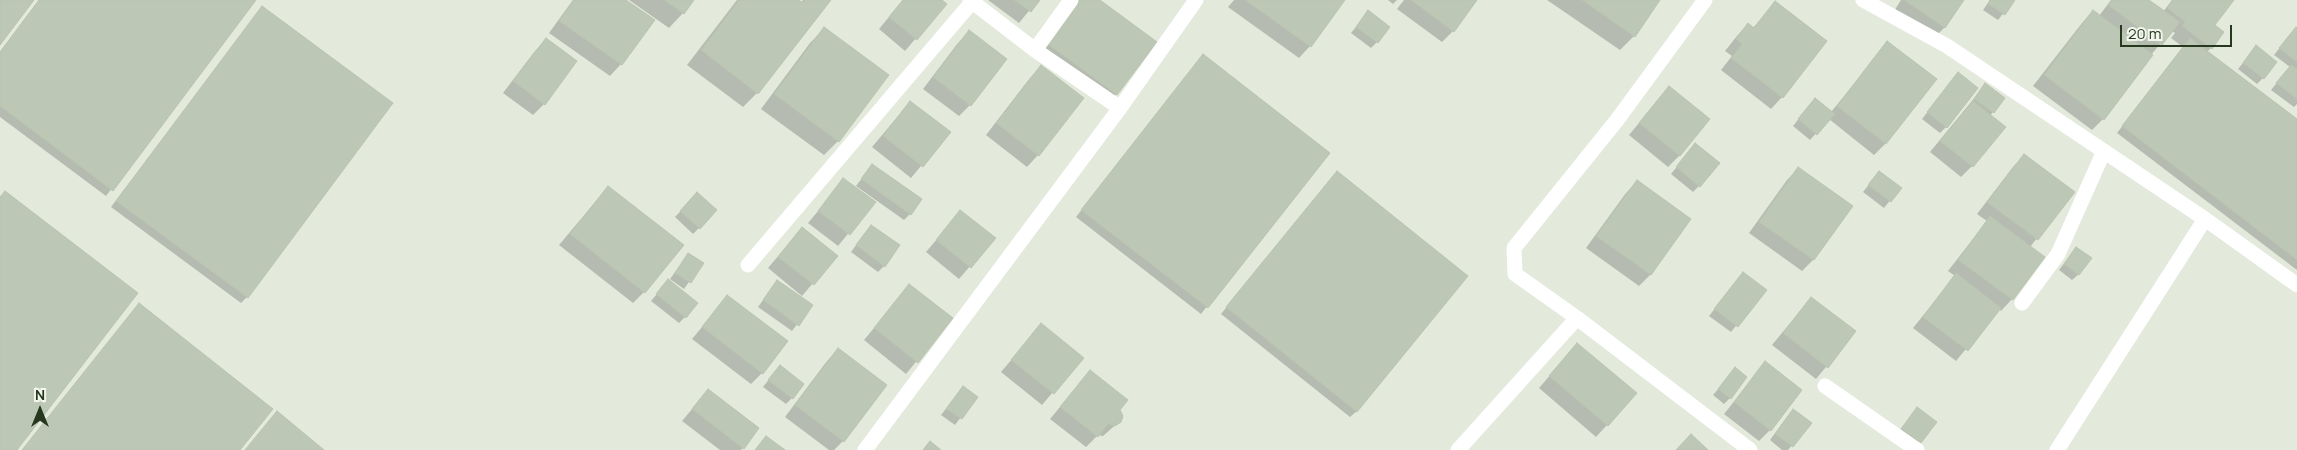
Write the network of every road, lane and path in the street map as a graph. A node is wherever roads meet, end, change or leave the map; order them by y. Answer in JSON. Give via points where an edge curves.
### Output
{"nodes":[{"id":1,"x":1071,"y":0,"type":"edge"},
{"id":2,"x":1196,"y":0,"type":"edge"},
{"id":3,"x":1704,"y":0,"type":"edge"},
{"id":4,"x":1862,"y":0,"type":"edge"},
{"id":5,"x":971,"y":1,"type":"edge"},
{"id":6,"x":1036,"y":50,"type":"junction"},
{"id":7,"x":1120,"y":108,"type":"junction"},
{"id":8,"x":2104,"y":151,"type":"junction"},
{"id":9,"x":2205,"y":219,"type":"junction"},
{"id":10,"x":748,"y":265,"type":"dead end"},
{"id":11,"x":2297,"y":284,"type":"edge"},
{"id":12,"x":2022,"y":303,"type":"dead end"},
{"id":13,"x":1577,"y":318,"type":"junction"},
{"id":14,"x":1825,"y":386,"type":"dead end"},
{"id":15,"x":864,"y":450,"type":"edge"},
{"id":16,"x":1458,"y":450,"type":"edge"},
{"id":17,"x":1750,"y":450,"type":"edge"},
{"id":18,"x":1917,"y":450,"type":"edge"},
{"id":19,"x":2057,"y":450,"type":"edge"}],
"edges":[{"from":1,"to":6,"type":"street"},
{"from":2,"to":7,"type":"street"},
{"from":3,"to":13,"type":"street","via":[[1617,120],[1514,248],[1515,274]]},
{"from":4,"to":8,"type":"street","via":[[1947,46]]},
{"from":5,"to":6,"type":"street"},
{"from":5,"to":10,"type":"street"},
{"from":6,"to":7,"type":"street"},
{"from":7,"to":15,"type":"street"},
{"from":8,"to":9,"type":"street"},
{"from":8,"to":12,"type":"street","via":[[2058,254]]},
{"from":9,"to":11,"type":"street"},
{"from":9,"to":19,"type":"street"},
{"from":13,"to":16,"type":"street"},
{"from":13,"to":17,"type":"street"},
{"from":14,"to":18,"type":"street"}]}
